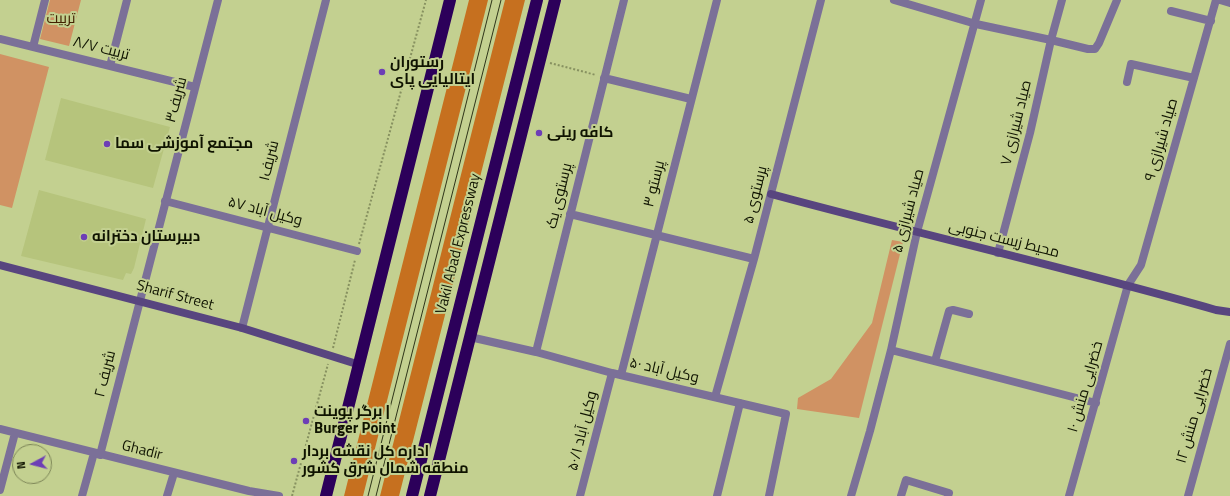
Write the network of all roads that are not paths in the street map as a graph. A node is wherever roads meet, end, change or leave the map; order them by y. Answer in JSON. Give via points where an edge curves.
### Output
{"nodes":[{"id":1,"x":45,"y":0,"type":"edge"},
{"id":2,"x":126,"y":0,"type":"edge"},
{"id":3,"x":218,"y":0,"type":"edge"},
{"id":4,"x":326,"y":0,"type":"edge"},
{"id":5,"x":450,"y":0,"type":"edge"},
{"id":6,"x":537,"y":0,"type":"edge"},
{"id":7,"x":555,"y":0,"type":"edge"},
{"id":8,"x":624,"y":0,"type":"edge"},
{"id":9,"x":717,"y":0,"type":"edge"},
{"id":10,"x":820,"y":0,"type":"edge"},
{"id":11,"x":894,"y":0,"type":"edge"},
{"id":12,"x":981,"y":0,"type":"edge"},
{"id":13,"x":1062,"y":0,"type":"edge"},
{"id":14,"x":1117,"y":0,"type":"edge"},
{"id":15,"x":1216,"y":0,"type":"edge"},
{"id":16,"x":1220,"y":0,"type":"edge"},
{"id":17,"x":1230,"y":3,"type":"edge"},
{"id":18,"x":1171,"y":11,"type":"dead end"},
{"id":19,"x":1211,"y":21,"type":"junction"},
{"id":20,"x":976,"y":24,"type":"junction"},
{"id":21,"x":0,"y":39,"type":"edge"},
{"id":22,"x":1051,"y":40,"type":"junction"},
{"id":23,"x":33,"y":47,"type":"junction"},
{"id":24,"x":110,"y":66,"type":"junction"},
{"id":25,"x":604,"y":78,"type":"junction"},
{"id":26,"x":1194,"y":78,"type":"junction"},
{"id":27,"x":1127,"y":82,"type":"dead end"},
{"id":28,"x":195,"y":87,"type":"junction"},
{"id":29,"x":691,"y":99,"type":"junction"},
{"id":30,"x":771,"y":194,"type":"junction"},
{"id":31,"x":165,"y":201,"type":"junction"},
{"id":32,"x":570,"y":214,"type":"junction"},
{"id":33,"x":268,"y":227,"type":"junction"},
{"id":34,"x":917,"y":232,"type":"junction"},
{"id":35,"x":657,"y":235,"type":"junction"},
{"id":36,"x":357,"y":251,"type":"road end"},
{"id":37,"x":998,"y":253,"type":"junction"},
{"id":38,"x":754,"y":259,"type":"junction"},
{"id":39,"x":0,"y":265,"type":"edge"},
{"id":40,"x":1128,"y":285,"type":"junction"},
{"id":41,"x":139,"y":301,"type":"junction"},
{"id":42,"x":1230,"y":312,"type":"edge"},
{"id":43,"x":969,"y":314,"type":"dead end"},
{"id":44,"x":242,"y":328,"type":"junction"},
{"id":45,"x":470,"y":337,"type":"junction"},
{"id":46,"x":1230,"y":344,"type":"edge"},
{"id":47,"x":891,"y":350,"type":"junction"},
{"id":48,"x":536,"y":352,"type":"junction"},
{"id":49,"x":935,"y":361,"type":"junction"},
{"id":50,"x":360,"y":365,"type":"junction"},
{"id":51,"x":463,"y":366,"type":"junction"},
{"id":52,"x":612,"y":373,"type":"junction"},
{"id":53,"x":621,"y":375,"type":"junction"},
{"id":54,"x":438,"y":392,"type":"junction"},
{"id":55,"x":715,"y":397,"type":"junction"},
{"id":56,"x":740,"y":403,"type":"junction"},
{"id":57,"x":1096,"y":403,"type":"junction"},
{"id":58,"x":0,"y":429,"type":"edge"},
{"id":59,"x":16,"y":433,"type":"junction"},
{"id":60,"x":97,"y":454,"type":"junction"},
{"id":61,"x":174,"y":473,"type":"junction"},
{"id":62,"x":0,"y":490,"type":"edge"},
{"id":63,"x":249,"y":494,"type":"edge"},
{"id":64,"x":82,"y":496,"type":"edge"},
{"id":65,"x":167,"y":496,"type":"edge"},
{"id":66,"x":279,"y":496,"type":"edge"},
{"id":67,"x":326,"y":496,"type":"edge"},
{"id":68,"x":412,"y":496,"type":"edge"},
{"id":69,"x":430,"y":496,"type":"edge"},
{"id":70,"x":580,"y":496,"type":"edge"},
{"id":71,"x":716,"y":496,"type":"edge"},
{"id":72,"x":769,"y":496,"type":"edge"},
{"id":73,"x":851,"y":496,"type":"edge"},
{"id":74,"x":901,"y":496,"type":"edge"},
{"id":75,"x":948,"y":496,"type":"edge"},
{"id":76,"x":1069,"y":496,"type":"edge"},
{"id":77,"x":1188,"y":496,"type":"edge"}],
"edges":[{"from":1,"to":23,"type":"street"},
{"from":2,"to":24,"type":"street"},
{"from":3,"to":28,"type":"street","name":"شریف٣"},
{"from":4,"to":33,"type":"street","name":"شریف١"},
{"from":5,"to":50,"type":"highway"},
{"from":6,"to":54,"type":"highway","name":"Vakil Abad Expressway"},
{"from":7,"to":45,"type":"highway"},
{"from":8,"to":25,"type":"street","name":"پرستوی یک"},
{"from":9,"to":29,"type":"street","name":"پرستو ۳"},
{"from":10,"to":30,"type":"street","name":"پرستوی ۵"},
{"from":11,"to":20,"type":"street"},
{"from":12,"to":20,"type":"street","name":"صیاد شیرازی ۵"},
{"from":13,"to":22,"type":"street","name":"صیاد شیرازی ۷"},
{"from":14,"to":22,"type":"street","via":[[1095,48],[1088,49]]},
{"from":15,"to":19,"type":"street","name":"صیاد شیرازی ۹"},
{"from":16,"to":17,"type":"street"},
{"from":18,"to":19,"type":"street"},
{"from":19,"to":26,"type":"street","name":"صیاد شیرازی ۹"},
{"from":20,"to":22,"type":"street"},
{"from":20,"to":34,"type":"street","name":"صیاد شیرازی ۵"},
{"from":21,"to":23,"type":"street","name":"تربیت ۸/۷"},
{"from":22,"to":37,"type":"street","name":"صیاد شیرازی ۷"},
{"from":23,"to":24,"type":"street","name":"تربیت ۸/۷"},
{"from":24,"to":28,"type":"street","name":"تربیت ۸/۷"},
{"from":25,"to":29,"type":"street"},
{"from":25,"to":32,"type":"street","name":"پرستوی یک"},
{"from":26,"to":27,"type":"street","via":[[1131,64]]},
{"from":26,"to":40,"type":"street","name":"صیاد شیرازی ۹","via":[[1141,266]]},
{"from":28,"to":31,"type":"street","name":"شریف٣"},
{"from":29,"to":35,"type":"street","name":"پرستو ۳"},
{"from":30,"to":34,"type":"street","name":"محیط زیست جنوبی"},
{"from":30,"to":38,"type":"street","name":"پرستوی ۵"},
{"from":31,"to":33,"type":"street","name":"۵۷ وکیل آباد"},
{"from":31,"to":41,"type":"street","name":"شریف٣"},
{"from":32,"to":35,"type":"street"},
{"from":32,"to":48,"type":"street","name":"پرستوی یک"},
{"from":33,"to":36,"type":"street","name":"۵۷ وکیل آباد"},
{"from":33,"to":44,"type":"street","name":"شریف١"},
{"from":34,"to":37,"type":"street","name":"محیط زیست جنوبی"},
{"from":34,"to":47,"type":"street","name":"صیاد شیرازی ۵"},
{"from":35,"to":38,"type":"street"},
{"from":35,"to":53,"type":"street","name":"پرستو ۳"},
{"from":37,"to":40,"type":"street","name":"محیط زیست جنوبی"},
{"from":38,"to":55,"type":"street","name":"پرستوی ۵"},
{"from":39,"to":41,"type":"street","name":"Sharif Street"},
{"from":40,"to":42,"type":"street","name":"محیط زیست جنوبی"},
{"from":40,"to":57,"type":"street","name":"خضرایی منش ۱۰"},
{"from":41,"to":44,"type":"street","name":"Sharif Street"},
{"from":41,"to":60,"type":"street","name":"شریف ۲"},
{"from":43,"to":49,"type":"street","via":[[948,311]]},
{"from":44,"to":50,"type":"street","name":"Sharif Street"},
{"from":45,"to":48,"type":"street","name":"۵۰ وکیل آباد"},
{"from":45,"to":51,"type":"highway"},
{"from":46,"to":77,"type":"street","name":"خضرایی منش ۱۲"},
{"from":47,"to":49,"type":"street"},
{"from":47,"to":73,"type":"street","name":"صیاد شیرازی ۵"},
{"from":48,"to":52,"type":"street","name":"۵۰ وکیل آباد"},
{"from":49,"to":57,"type":"street"},
{"from":50,"to":67,"type":"highway"},
{"from":51,"to":54,"type":"highway"},
{"from":51,"to":69,"type":"highway"},
{"from":52,"to":53,"type":"street","name":"۵۰ وکیل آباد"},
{"from":52,"to":70,"type":"street","name":"وکیل آباد ۵۰/۱"},
{"from":53,"to":55,"type":"street","name":"۵۰ وکیل آباد"},
{"from":54,"to":68,"type":"highway","name":"Vakil Abad Expressway"},
{"from":55,"to":56,"type":"street","name":"۵۰ وکیل آباد"},
{"from":56,"to":71,"type":"street"},
{"from":56,"to":72,"type":"street","name":"۵۰ وکیل آباد","via":[[786,414]]},
{"from":57,"to":76,"type":"street","name":"خضرایی منش ۱۰"},
{"from":58,"to":59,"type":"street","name":"Ghadir"},
{"from":59,"to":60,"type":"street","name":"Ghadir"},
{"from":59,"to":62,"type":"street"},
{"from":60,"to":61,"type":"street","name":"Ghadir"},
{"from":60,"to":64,"type":"street","name":"شریف ۲"},
{"from":61,"to":63,"type":"street","name":"Ghadir"},
{"from":61,"to":65,"type":"street"},
{"from":63,"to":66,"type":"street","name":"Ghadir"},
{"from":74,"to":75,"type":"street","via":[[906,480],[949,493]]}]}
